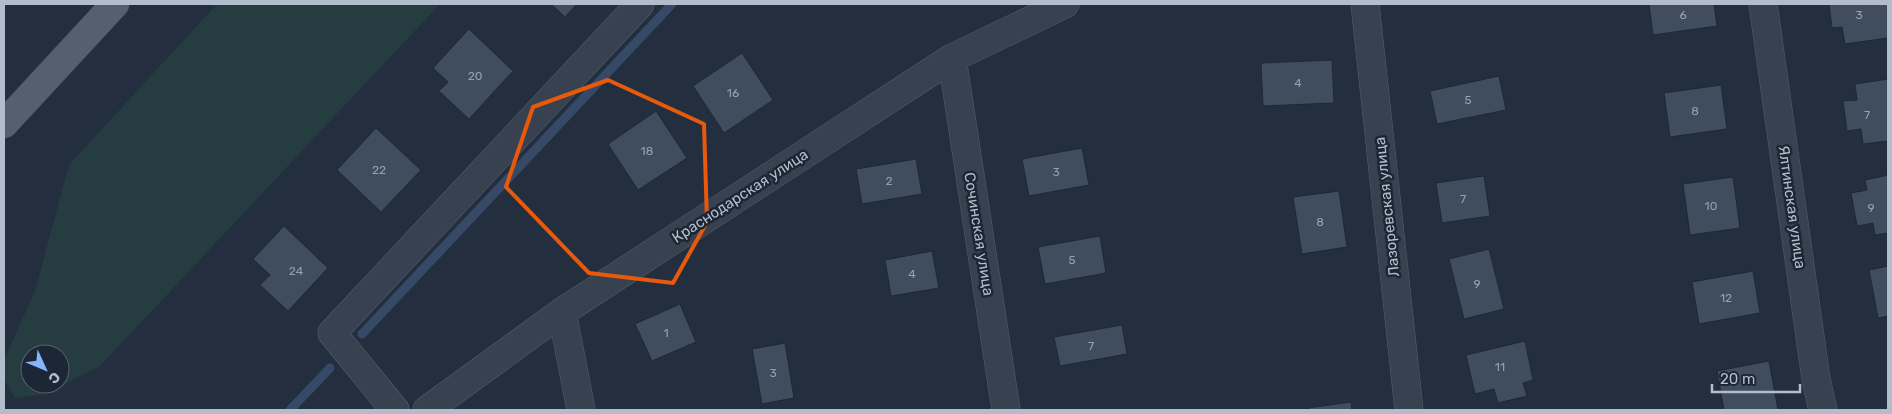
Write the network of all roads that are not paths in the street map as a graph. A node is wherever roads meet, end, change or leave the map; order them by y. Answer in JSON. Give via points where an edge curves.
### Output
{"nodes":[{"id":1,"x":115,"y":4,"type":"edge"},
{"id":2,"x":640,"y":4,"type":"edge"},
{"id":3,"x":1066,"y":4,"type":"edge"},
{"id":4,"x":1365,"y":4,"type":"edge"},
{"id":5,"x":1764,"y":4,"type":"edge"},
{"id":6,"x":952,"y":58,"type":"junction"},
{"id":7,"x":4,"y":124,"type":"edge"},
{"id":8,"x":562,"y":312,"type":"junction"},
{"id":9,"x":395,"y":410,"type":"edge"},
{"id":10,"x":427,"y":410,"type":"edge"},
{"id":11,"x":581,"y":410,"type":"edge"},
{"id":12,"x":1006,"y":410,"type":"edge"},
{"id":13,"x":1409,"y":410,"type":"edge"},
{"id":14,"x":1823,"y":410,"type":"edge"}],
"edges":[{"from":1,"to":7,"type":"main road"},
{"from":2,"to":9,"type":"street","via":[[332,333]]},
{"from":3,"to":6,"type":"street","name":"Краснодарская улица"},
{"from":4,"to":13,"type":"street","name":"Лазоревская улица"},
{"from":5,"to":14,"type":"street","name":"Ялтинская улица"},
{"from":6,"to":8,"type":"street","name":"Краснодарская улица"},
{"from":6,"to":12,"type":"street","name":"Сочинская улица"},
{"from":8,"to":10,"type":"street","name":"Краснодарская улица"},
{"from":8,"to":11,"type":"street"}]}
